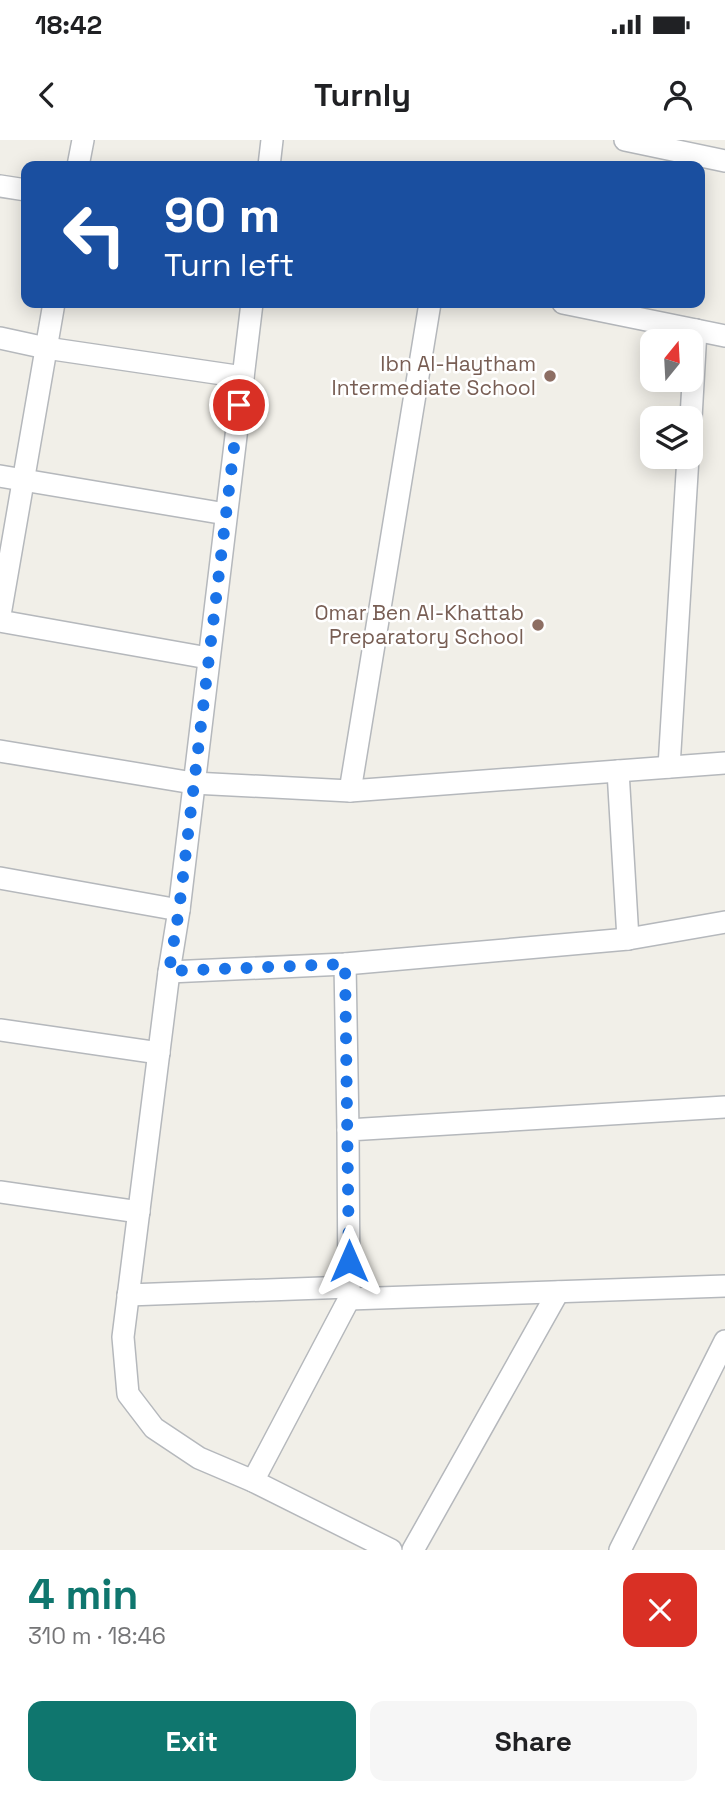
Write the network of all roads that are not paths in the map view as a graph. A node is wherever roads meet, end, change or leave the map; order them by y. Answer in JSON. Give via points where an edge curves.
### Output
{"nodes":[{"id":1,"x":83,"y":140,"type":"edge"},
{"id":2,"x":272,"y":140,"type":"edge"},
{"id":3,"x":625,"y":140,"type":"edge"},
{"id":4,"x":79,"y":161,"type":"edge"},
{"id":5,"x":270,"y":161,"type":"edge"},
{"id":6,"x":697,"y":161,"type":"edge"},
{"id":7,"x":725,"y":161,"type":"edge"},
{"id":8,"x":0,"y":186,"type":"edge"},
{"id":9,"x":21,"y":189,"type":"edge"},
{"id":10,"x":53,"y":308,"type":"edge"},
{"id":11,"x":251,"y":308,"type":"edge"},
{"id":12,"x":429,"y":308,"type":"edge"},
{"id":13,"x":613,"y":308,"type":"edge"},
{"id":14,"x":653,"y":312,"type":"edge"},
{"id":15,"x":694,"y":329,"type":"edge"},
{"id":16,"x":704,"y":332,"type":"edge"},
{"id":17,"x":725,"y":336,"type":"edge"},
{"id":18,"x":0,"y":338,"type":"edge"},
{"id":19,"x":46,"y":348,"type":"junction"},
{"id":20,"x":243,"y":377,"type":"junction"},
{"id":21,"x":687,"y":469,"type":"edge"},
{"id":22,"x":0,"y":476,"type":"edge"},
{"id":23,"x":25,"y":480,"type":"junction"},
{"id":24,"x":226,"y":514,"type":"junction"},
{"id":25,"x":0,"y":615,"type":"edge"},
{"id":26,"x":0,"y":621,"type":"edge"},
{"id":27,"x":208,"y":658,"type":"junction"},
{"id":28,"x":0,"y":751,"type":"edge"},
{"id":29,"x":725,"y":763,"type":"edge"},
{"id":30,"x":669,"y":767,"type":"junction"},
{"id":31,"x":618,"y":771,"type":"junction"},
{"id":32,"x":193,"y":783,"type":"junction"},
{"id":33,"x":350,"y":791,"type":"junction"},
{"id":34,"x":0,"y":878,"type":"edge"},
{"id":35,"x":179,"y":910,"type":"junction"},
{"id":36,"x":725,"y":922,"type":"edge"},
{"id":37,"x":628,"y":939,"type":"junction"},
{"id":38,"x":345,"y":964,"type":"junction"},
{"id":39,"x":169,"y":971,"type":"junction"},
{"id":40,"x":0,"y":1030,"type":"edge"},
{"id":41,"x":159,"y":1053,"type":"junction"},
{"id":42,"x":725,"y":1107,"type":"edge"},
{"id":43,"x":348,"y":1130,"type":"junction"},
{"id":44,"x":0,"y":1192,"type":"edge"},
{"id":45,"x":139,"y":1212,"type":"junction"},
{"id":46,"x":725,"y":1286,"type":"edge"},
{"id":47,"x":558,"y":1292,"type":"junction"},
{"id":48,"x":349,"y":1293,"type":"junction"},
{"id":49,"x":128,"y":1295,"type":"junction"},
{"id":50,"x":725,"y":1341,"type":"edge"},
{"id":51,"x":253,"y":1481,"type":"junction"},
{"id":52,"x":391,"y":1550,"type":"edge"},
{"id":53,"x":413,"y":1550,"type":"edge"},
{"id":54,"x":620,"y":1550,"type":"edge"}],
"edges":[{"from":1,"to":4,"type":"street"},
{"from":2,"to":5,"type":"street"},
{"from":3,"to":6,"type":"street"},
{"from":6,"to":7,"type":"street"},
{"from":8,"to":9,"type":"street"},
{"from":10,"to":19,"type":"street"},
{"from":11,"to":20,"type":"street"},
{"from":12,"to":33,"type":"street"},
{"from":13,"to":14,"type":"street"},
{"from":14,"to":15,"type":"street"},
{"from":16,"to":17,"type":"street"},
{"from":18,"to":19,"type":"street"},
{"from":19,"to":20,"type":"street"},
{"from":19,"to":23,"type":"street"},
{"from":20,"to":24,"type":"street"},
{"from":21,"to":30,"type":"street"},
{"from":22,"to":23,"type":"street"},
{"from":23,"to":24,"type":"street"},
{"from":23,"to":25,"type":"street"},
{"from":24,"to":27,"type":"street"},
{"from":26,"to":27,"type":"street"},
{"from":27,"to":32,"type":"street"},
{"from":28,"to":32,"type":"street"},
{"from":29,"to":30,"type":"street"},
{"from":30,"to":31,"type":"street"},
{"from":31,"to":33,"type":"street"},
{"from":31,"to":37,"type":"street"},
{"from":32,"to":33,"type":"street"},
{"from":32,"to":35,"type":"street"},
{"from":34,"to":35,"type":"street"},
{"from":35,"to":39,"type":"street"},
{"from":36,"to":37,"type":"street"},
{"from":37,"to":38,"type":"street"},
{"from":38,"to":39,"type":"street"},
{"from":38,"to":43,"type":"street"},
{"from":39,"to":41,"type":"street"},
{"from":40,"to":41,"type":"street"},
{"from":41,"to":45,"type":"street"},
{"from":42,"to":43,"type":"street"},
{"from":43,"to":48,"type":"street"},
{"from":44,"to":45,"type":"street"},
{"from":45,"to":49,"type":"street"},
{"from":46,"to":47,"type":"street"},
{"from":47,"to":48,"type":"street"},
{"from":47,"to":53,"type":"street"},
{"from":48,"to":49,"type":"street"},
{"from":48,"to":51,"type":"street"},
{"from":49,"to":51,"type":"street","via":[[123,1337],[128,1394],[154,1428],[199,1458]]},
{"from":50,"to":54,"type":"street"},
{"from":51,"to":52,"type":"street"}]}
